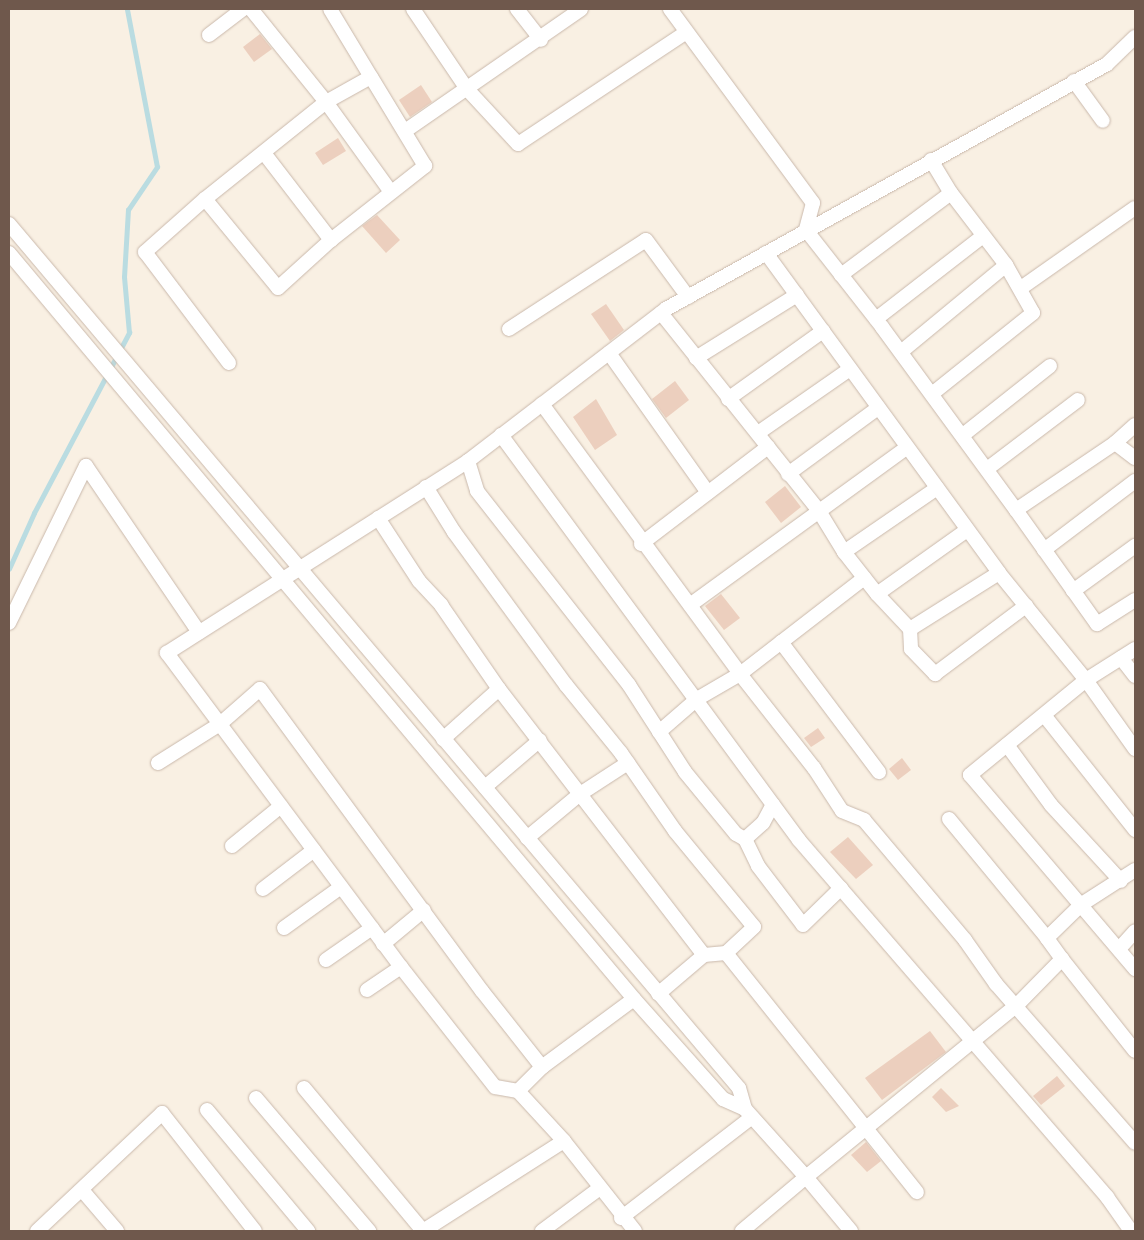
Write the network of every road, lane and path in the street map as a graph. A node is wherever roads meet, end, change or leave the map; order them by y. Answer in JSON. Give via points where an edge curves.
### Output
{"nodes":[{"id":1,"x":244,"y":9,"type":"edge"},
{"id":2,"x":251,"y":9,"type":"edge"},
{"id":3,"x":330,"y":9,"type":"edge"},
{"id":4,"x":413,"y":9,"type":"edge"},
{"id":5,"x":517,"y":9,"type":"edge"},
{"id":6,"x":581,"y":9,"type":"edge"},
{"id":7,"x":670,"y":9,"type":"edge"},
{"id":8,"x":685,"y":34,"type":"junction"},
{"id":9,"x":209,"y":35,"type":"dead end"},
{"id":10,"x":1135,"y":37,"type":"edge"},
{"id":11,"x":541,"y":40,"type":"junction"},
{"id":12,"x":371,"y":77,"type":"junction"},
{"id":13,"x":1074,"y":81,"type":"junction"},
{"id":14,"x":466,"y":89,"type":"junction"},
{"id":15,"x":326,"y":102,"type":"junction"},
{"id":16,"x":1103,"y":121,"type":"dead end"},
{"id":17,"x":405,"y":131,"type":"junction"},
{"id":18,"x":264,"y":152,"type":"junction"},
{"id":19,"x":931,"y":160,"type":"junction"},
{"id":20,"x":391,"y":192,"type":"junction"},
{"id":21,"x":951,"y":193,"type":"junction"},
{"id":22,"x":205,"y":199,"type":"junction"},
{"id":23,"x":1135,"y":208,"type":"edge"},
{"id":24,"x":9,"y":224,"type":"edge"},
{"id":25,"x":806,"y":230,"type":"junction"},
{"id":26,"x":983,"y":236,"type":"junction"},
{"id":27,"x":331,"y":240,"type":"junction"},
{"id":28,"x":9,"y":253,"type":"edge"},
{"id":29,"x":766,"y":253,"type":"junction"},
{"id":30,"x":1006,"y":265,"type":"junction"},
{"id":31,"x":841,"y":275,"type":"junction"},
{"id":32,"x":1021,"y":288,"type":"junction"},
{"id":33,"x":797,"y":295,"type":"junction"},
{"id":34,"x":688,"y":297,"type":"junction"},
{"id":35,"x":661,"y":313,"type":"junction"},
{"id":36,"x":876,"y":318,"type":"junction"},
{"id":37,"x":509,"y":330,"type":"dead end"},
{"id":38,"x":822,"y":331,"type":"junction"},
{"id":39,"x":901,"y":352,"type":"junction"},
{"id":40,"x":609,"y":353,"type":"junction"},
{"id":41,"x":696,"y":358,"type":"junction"},
{"id":42,"x":230,"y":363,"type":"dead end"},
{"id":43,"x":1050,"y":366,"type":"dead end"},
{"id":44,"x":850,"y":369,"type":"junction"},
{"id":45,"x":932,"y":394,"type":"junction"},
{"id":46,"x":728,"y":399,"type":"junction"},
{"id":47,"x":1078,"y":400,"type":"dead end"},
{"id":48,"x":542,"y":404,"type":"junction"},
{"id":49,"x":878,"y":408,"type":"junction"},
{"id":50,"x":1135,"y":425,"type":"edge"},
{"id":51,"x":758,"y":433,"type":"junction"},
{"id":52,"x":501,"y":435,"type":"junction"},
{"id":53,"x":963,"y":435,"type":"junction"},
{"id":54,"x":1115,"y":443,"type":"junction"},
{"id":55,"x":768,"y":447,"type":"junction"},
{"id":56,"x":906,"y":448,"type":"junction"},
{"id":57,"x":1135,"y":459,"type":"edge"},
{"id":58,"x":468,"y":461,"type":"junction"},
{"id":59,"x":986,"y":469,"type":"junction"},
{"id":60,"x":788,"y":474,"type":"junction"},
{"id":61,"x":1135,"y":480,"type":"edge"},
{"id":62,"x":426,"y":487,"type":"junction"},
{"id":63,"x":937,"y":488,"type":"junction"},
{"id":64,"x":708,"y":493,"type":"junction"},
{"id":65,"x":1016,"y":510,"type":"junction"},
{"id":66,"x":819,"y":511,"type":"junction"},
{"id":67,"x":378,"y":518,"type":"junction"},
{"id":68,"x":967,"y":530,"type":"junction"},
{"id":69,"x":642,"y":543,"type":"junction"},
{"id":70,"x":1135,"y":546,"type":"edge"},
{"id":71,"x":1044,"y":550,"type":"junction"},
{"id":72,"x":844,"y":552,"type":"junction"},
{"id":73,"x":300,"y":568,"type":"junction"},
{"id":74,"x":998,"y":573,"type":"junction"},
{"id":75,"x":864,"y":578,"type":"junction"},
{"id":76,"x":281,"y":580,"type":"junction"},
{"id":77,"x":1074,"y":591,"type":"junction"},
{"id":78,"x":877,"y":594,"type":"junction"},
{"id":79,"x":1135,"y":600,"type":"edge"},
{"id":80,"x":690,"y":605,"type":"junction"},
{"id":81,"x":1026,"y":606,"type":"junction"},
{"id":82,"x":9,"y":623,"type":"edge"},
{"id":83,"x":910,"y":629,"type":"junction"},
{"id":84,"x":199,"y":632,"type":"junction"},
{"id":85,"x":781,"y":642,"type":"junction"},
{"id":86,"x":1135,"y":649,"type":"edge"},
{"id":87,"x":1121,"y":658,"type":"junction"},
{"id":88,"x":740,"y":674,"type":"junction"},
{"id":89,"x":1135,"y":676,"type":"edge"},
{"id":90,"x":1086,"y":680,"type":"junction"},
{"id":91,"x":499,"y":689,"type":"junction"},
{"id":92,"x":697,"y":699,"type":"junction"},
{"id":93,"x":1044,"y":715,"type":"junction"},
{"id":94,"x":220,"y":724,"type":"junction"},
{"id":95,"x":659,"y":732,"type":"junction"},
{"id":96,"x":443,"y":739,"type":"junction"},
{"id":97,"x":540,"y":740,"type":"junction"},
{"id":98,"x":1007,"y":745,"type":"junction"},
{"id":99,"x":1135,"y":749,"type":"edge"},
{"id":100,"x":158,"y":763,"type":"dead end"},
{"id":101,"x":628,"y":763,"type":"junction"},
{"id":102,"x":879,"y":772,"type":"dead end"},
{"id":103,"x":485,"y":787,"type":"junction"},
{"id":104,"x":580,"y":794,"type":"junction"},
{"id":105,"x":773,"y":804,"type":"junction"},
{"id":106,"x":281,"y":806,"type":"junction"},
{"id":107,"x":949,"y":818,"type":"dead end"},
{"id":108,"x":1135,"y":830,"type":"edge"},
{"id":109,"x":527,"y":838,"type":"junction"},
{"id":110,"x":745,"y":839,"type":"junction"},
{"id":111,"x":232,"y":846,"type":"dead end"},
{"id":112,"x":314,"y":850,"type":"junction"},
{"id":113,"x":1135,"y":870,"type":"edge"},
{"id":114,"x":1121,"y":881,"type":"junction"},
{"id":115,"x":341,"y":887,"type":"junction"},
{"id":116,"x":841,"y":888,"type":"junction"},
{"id":117,"x":263,"y":889,"type":"dead end"},
{"id":118,"x":1082,"y":904,"type":"junction"},
{"id":119,"x":424,"y":910,"type":"junction"},
{"id":120,"x":284,"y":928,"type":"dead end"},
{"id":121,"x":372,"y":928,"type":"junction"},
{"id":122,"x":1135,"y":931,"type":"edge"},
{"id":123,"x":1047,"y":938,"type":"junction"},
{"id":124,"x":383,"y":944,"type":"junction"},
{"id":125,"x":1119,"y":949,"type":"junction"},
{"id":126,"x":726,"y":953,"type":"junction"},
{"id":127,"x":704,"y":955,"type":"junction"},
{"id":128,"x":1062,"y":959,"type":"junction"},
{"id":129,"x":326,"y":960,"type":"dead end"},
{"id":130,"x":401,"y":967,"type":"junction"},
{"id":131,"x":1135,"y":969,"type":"edge"},
{"id":132,"x":367,"y":990,"type":"dead end"},
{"id":133,"x":658,"y":994,"type":"junction"},
{"id":134,"x":634,"y":998,"type":"junction"},
{"id":135,"x":1016,"y":1006,"type":"junction"},
{"id":136,"x":974,"y":1042,"type":"junction"},
{"id":137,"x":1135,"y":1051,"type":"edge"},
{"id":138,"x":542,"y":1066,"type":"junction"},
{"id":139,"x":304,"y":1088,"type":"dead end"},
{"id":140,"x":518,"y":1091,"type":"junction"},
{"id":141,"x":256,"y":1098,"type":"dead end"},
{"id":142,"x":208,"y":1110,"type":"dead end"},
{"id":143,"x":749,"y":1113,"type":"junction"},
{"id":144,"x":867,"y":1128,"type":"junction"},
{"id":145,"x":564,"y":1141,"type":"junction"},
{"id":146,"x":1135,"y":1144,"type":"edge"},
{"id":147,"x":806,"y":1177,"type":"junction"},
{"id":148,"x":600,"y":1188,"type":"junction"},
{"id":149,"x":82,"y":1190,"type":"junction"},
{"id":150,"x":917,"y":1192,"type":"dead end"},
{"id":151,"x":621,"y":1218,"type":"junction"},
{"id":152,"x":39,"y":1231,"type":"edge"},
{"id":153,"x":116,"y":1231,"type":"edge"},
{"id":154,"x":254,"y":1231,"type":"edge"},
{"id":155,"x":308,"y":1231,"type":"edge"},
{"id":156,"x":369,"y":1231,"type":"edge"},
{"id":157,"x":423,"y":1231,"type":"edge"},
{"id":158,"x":542,"y":1231,"type":"edge"},
{"id":159,"x":635,"y":1231,"type":"edge"},
{"id":160,"x":742,"y":1231,"type":"edge"},
{"id":161,"x":851,"y":1231,"type":"edge"},
{"id":162,"x":1131,"y":1231,"type":"edge"}],
"edges":[{"from":1,"to":9,"type":"street"},
{"from":2,"to":15,"type":"street"},
{"from":3,"to":12,"type":"street"},
{"from":4,"to":14,"type":"street"},
{"from":5,"to":11,"type":"street"},
{"from":6,"to":11,"type":"street"},
{"from":7,"to":8,"type":"street"},
{"from":8,"to":14,"type":"street","via":[[518,144]]},
{"from":8,"to":25,"type":"street","via":[[812,203]]},
{"from":10,"to":13,"type":"street","via":[[1107,64]]},
{"from":11,"to":14,"type":"street"},
{"from":12,"to":15,"type":"street"},
{"from":12,"to":17,"type":"street"},
{"from":13,"to":16,"type":"street"},
{"from":13,"to":19,"type":"street"},
{"from":14,"to":17,"type":"street"},
{"from":15,"to":18,"type":"street"},
{"from":15,"to":20,"type":"street"},
{"from":17,"to":20,"type":"street","via":[[425,166]]},
{"from":18,"to":22,"type":"street"},
{"from":18,"to":27,"type":"street"},
{"from":19,"to":21,"type":"street"},
{"from":19,"to":25,"type":"street"},
{"from":20,"to":27,"type":"street"},
{"from":21,"to":26,"type":"street"},
{"from":21,"to":31,"type":"street"},
{"from":22,"to":27,"type":"street","via":[[278,288]]},
{"from":22,"to":42,"type":"street","via":[[145,252]]},
{"from":23,"to":32,"type":"street"},
{"from":24,"to":73,"type":"street"},
{"from":25,"to":29,"type":"street"},
{"from":25,"to":31,"type":"street"},
{"from":26,"to":30,"type":"street"},
{"from":26,"to":36,"type":"street"},
{"from":28,"to":76,"type":"street"},
{"from":29,"to":33,"type":"street"},
{"from":29,"to":34,"type":"street"},
{"from":30,"to":32,"type":"street"},
{"from":30,"to":39,"type":"street"},
{"from":31,"to":36,"type":"street"},
{"from":32,"to":45,"type":"street","via":[[1033,313]]},
{"from":33,"to":38,"type":"street"},
{"from":33,"to":41,"type":"street"},
{"from":34,"to":35,"type":"street"},
{"from":34,"to":37,"type":"street","via":[[646,240]]},
{"from":35,"to":40,"type":"street"},
{"from":35,"to":41,"type":"street"},
{"from":36,"to":39,"type":"street"},
{"from":38,"to":44,"type":"street"},
{"from":38,"to":46,"type":"street"},
{"from":39,"to":45,"type":"street"},
{"from":40,"to":48,"type":"street"},
{"from":40,"to":64,"type":"street"},
{"from":41,"to":46,"type":"street"},
{"from":43,"to":53,"type":"street"},
{"from":44,"to":49,"type":"street"},
{"from":44,"to":51,"type":"street"},
{"from":45,"to":53,"type":"street"},
{"from":46,"to":51,"type":"street"},
{"from":47,"to":59,"type":"street"},
{"from":48,"to":52,"type":"street"},
{"from":48,"to":69,"type":"street"},
{"from":49,"to":56,"type":"street"},
{"from":49,"to":60,"type":"street"},
{"from":50,"to":54,"type":"street"},
{"from":51,"to":55,"type":"street"},
{"from":52,"to":58,"type":"street"},
{"from":52,"to":92,"type":"street"},
{"from":53,"to":59,"type":"street"},
{"from":54,"to":57,"type":"street"},
{"from":54,"to":65,"type":"street"},
{"from":55,"to":60,"type":"street"},
{"from":55,"to":64,"type":"street"},
{"from":56,"to":63,"type":"street"},
{"from":56,"to":66,"type":"street"},
{"from":58,"to":62,"type":"street"},
{"from":58,"to":95,"type":"street","via":[[477,492],[629,685]]},
{"from":59,"to":65,"type":"street"},
{"from":60,"to":66,"type":"street"},
{"from":61,"to":71,"type":"street"},
{"from":62,"to":67,"type":"street"},
{"from":62,"to":101,"type":"street","via":[[454,532],[566,685]]},
{"from":63,"to":68,"type":"street"},
{"from":63,"to":72,"type":"street"},
{"from":64,"to":69,"type":"street"},
{"from":65,"to":71,"type":"street"},
{"from":66,"to":72,"type":"street"},
{"from":66,"to":80,"type":"street"},
{"from":67,"to":73,"type":"street"},
{"from":67,"to":91,"type":"street","via":[[419,581],[440,605]]},
{"from":68,"to":74,"type":"street"},
{"from":68,"to":78,"type":"street"},
{"from":69,"to":80,"type":"street"},
{"from":70,"to":77,"type":"street"},
{"from":71,"to":77,"type":"street"},
{"from":72,"to":75,"type":"street"},
{"from":73,"to":76,"type":"street"},
{"from":73,"to":96,"type":"street"},
{"from":74,"to":81,"type":"street"},
{"from":74,"to":83,"type":"street"},
{"from":75,"to":78,"type":"street"},
{"from":75,"to":85,"type":"street"},
{"from":76,"to":84,"type":"street"},
{"from":76,"to":134,"type":"street"},
{"from":77,"to":79,"type":"street","via":[[1097,624]]},
{"from":78,"to":83,"type":"street"},
{"from":80,"to":88,"type":"street"},
{"from":81,"to":83,"type":"street","via":[[935,674],[911,648]]},
{"from":81,"to":90,"type":"street"},
{"from":82,"to":84,"type":"street","via":[[86,466]]},
{"from":84,"to":94,"type":"street","via":[[167,653]]},
{"from":85,"to":88,"type":"street"},
{"from":85,"to":102,"type":"street"},
{"from":86,"to":87,"type":"street"},
{"from":87,"to":89,"type":"street"},
{"from":87,"to":90,"type":"street"},
{"from":88,"to":92,"type":"street"},
{"from":88,"to":135,"type":"street","via":[[814,768],[842,810],[864,820]]},
{"from":90,"to":93,"type":"street"},
{"from":90,"to":99,"type":"street"},
{"from":91,"to":96,"type":"street"},
{"from":91,"to":97,"type":"street"},
{"from":92,"to":95,"type":"street"},
{"from":92,"to":105,"type":"street"},
{"from":93,"to":98,"type":"street"},
{"from":93,"to":108,"type":"street"},
{"from":94,"to":100,"type":"street"},
{"from":94,"to":106,"type":"street"},
{"from":94,"to":119,"type":"street","via":[[260,690]]},
{"from":95,"to":110,"type":"street","via":[[685,772],[736,834]]},
{"from":96,"to":103,"type":"street"},
{"from":97,"to":103,"type":"street"},
{"from":97,"to":104,"type":"street"},
{"from":98,"to":114,"type":"street","via":[[1051,805]]},
{"from":98,"to":118,"type":"street","via":[[970,775]]},
{"from":101,"to":104,"type":"street"},
{"from":101,"to":126,"type":"street","via":[[674,831],[754,927]]},
{"from":103,"to":109,"type":"street"},
{"from":104,"to":109,"type":"street"},
{"from":104,"to":127,"type":"street"},
{"from":105,"to":110,"type":"street","via":[[763,823]]},
{"from":105,"to":116,"type":"street"},
{"from":106,"to":111,"type":"street"},
{"from":106,"to":112,"type":"street"},
{"from":107,"to":123,"type":"street"},
{"from":109,"to":133,"type":"street"},
{"from":110,"to":116,"type":"street","via":[[758,866],[803,925]]},
{"from":112,"to":115,"type":"street"},
{"from":112,"to":117,"type":"street"},
{"from":113,"to":114,"type":"street"},
{"from":114,"to":118,"type":"street"},
{"from":115,"to":120,"type":"street"},
{"from":115,"to":121,"type":"street"},
{"from":116,"to":136,"type":"street"},
{"from":118,"to":123,"type":"street"},
{"from":118,"to":125,"type":"street"},
{"from":119,"to":124,"type":"street"},
{"from":119,"to":138,"type":"street"},
{"from":121,"to":124,"type":"street"},
{"from":121,"to":129,"type":"street"},
{"from":122,"to":125,"type":"street"},
{"from":123,"to":128,"type":"street"},
{"from":124,"to":130,"type":"street"},
{"from":125,"to":131,"type":"street"},
{"from":126,"to":127,"type":"street"},
{"from":126,"to":144,"type":"street"},
{"from":127,"to":133,"type":"street"},
{"from":128,"to":135,"type":"street"},
{"from":128,"to":137,"type":"street"},
{"from":130,"to":132,"type":"street"},
{"from":130,"to":140,"type":"street","via":[[495,1087]]},
{"from":133,"to":143,"type":"street","via":[[739,1088]]},
{"from":134,"to":138,"type":"street"},
{"from":134,"to":143,"type":"street","via":[[723,1099]]},
{"from":135,"to":136,"type":"street"},
{"from":135,"to":146,"type":"street"},
{"from":136,"to":144,"type":"street"},
{"from":136,"to":162,"type":"street","via":[[1107,1197]]},
{"from":138,"to":140,"type":"street"},
{"from":139,"to":157,"type":"street"},
{"from":140,"to":145,"type":"street"},
{"from":141,"to":156,"type":"street"},
{"from":142,"to":155,"type":"street"},
{"from":143,"to":147,"type":"street"},
{"from":143,"to":151,"type":"street"},
{"from":144,"to":147,"type":"street"},
{"from":144,"to":150,"type":"street"},
{"from":145,"to":148,"type":"street"},
{"from":145,"to":157,"type":"street"},
{"from":147,"to":160,"type":"street"},
{"from":147,"to":161,"type":"street"},
{"from":148,"to":151,"type":"street"},
{"from":148,"to":158,"type":"street"},
{"from":149,"to":152,"type":"street"},
{"from":149,"to":153,"type":"street"},
{"from":149,"to":154,"type":"street","via":[[162,1113]]},
{"from":151,"to":159,"type":"street"}]}
